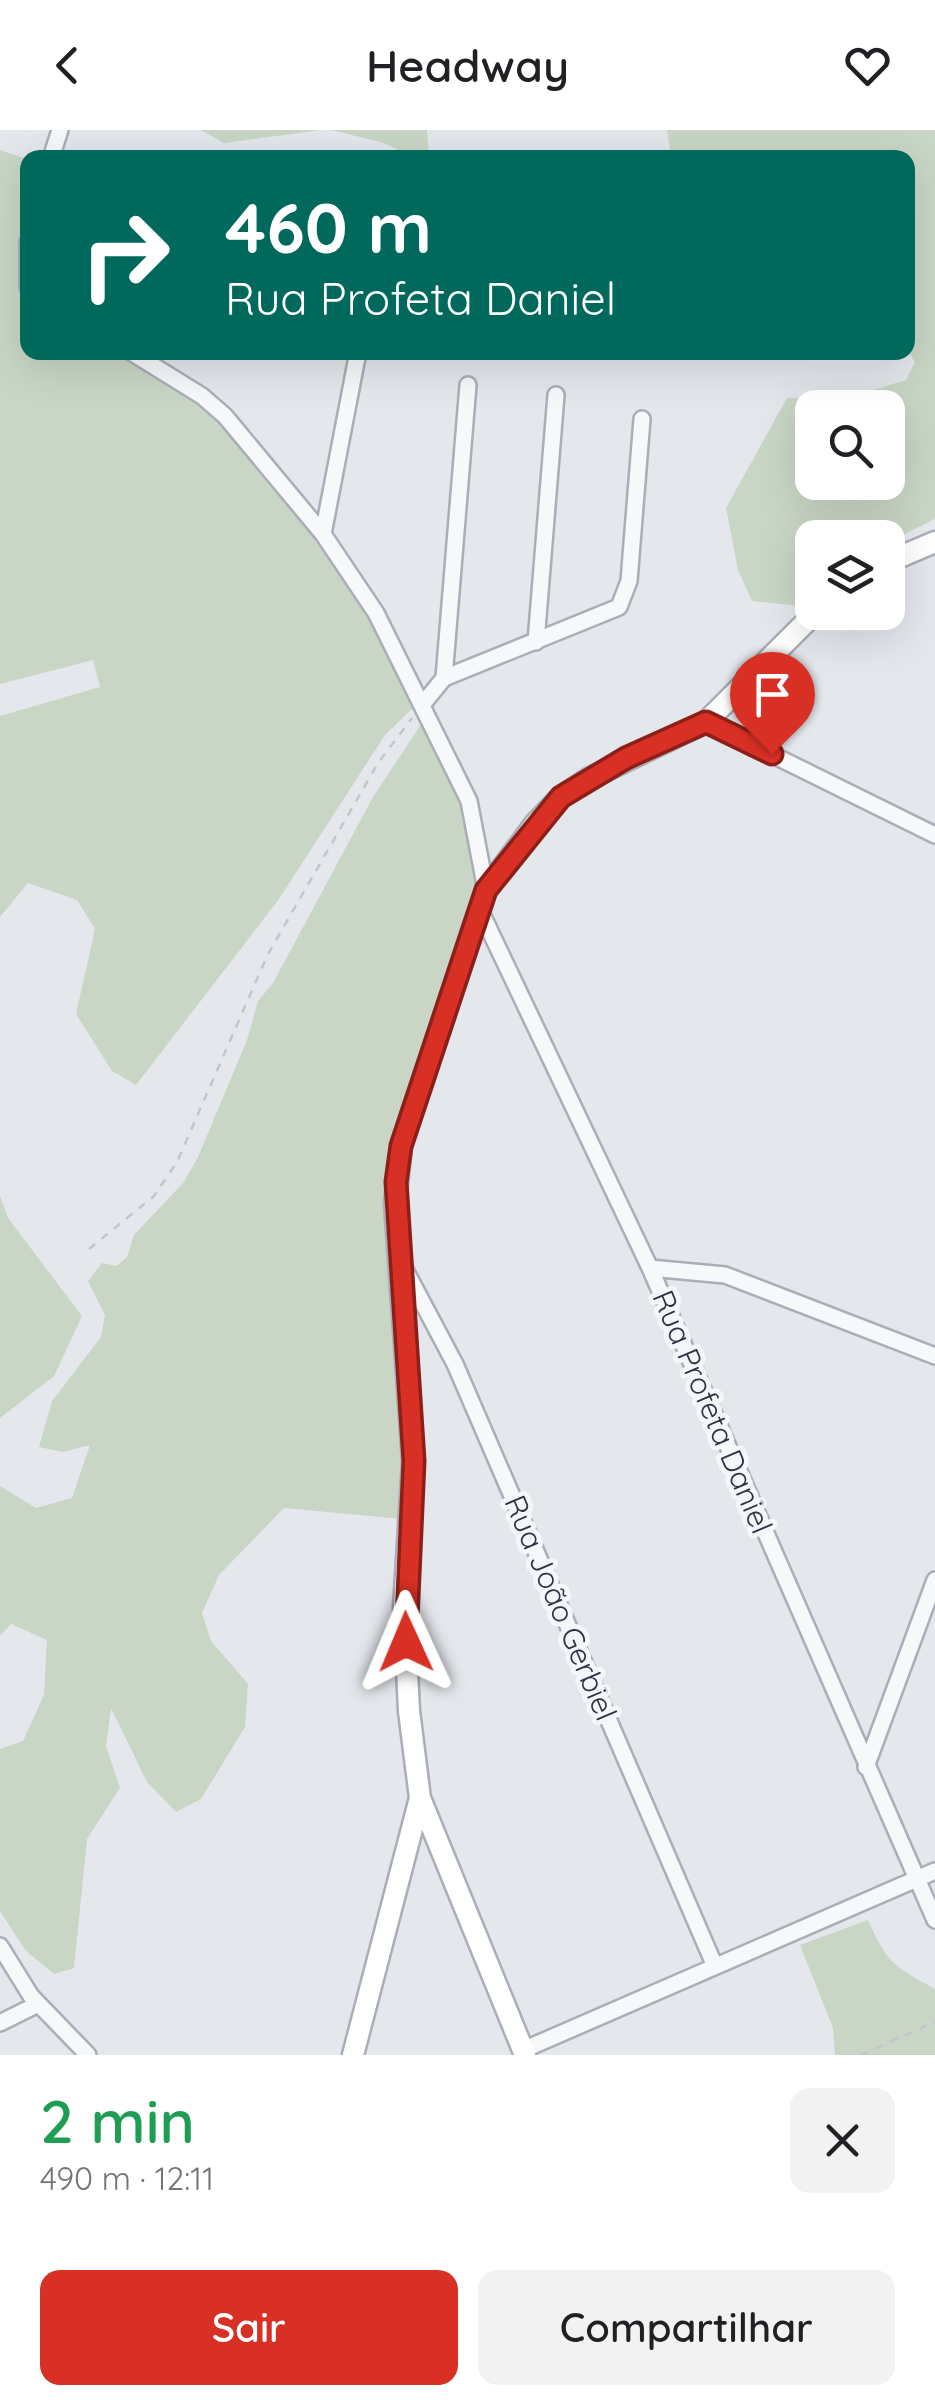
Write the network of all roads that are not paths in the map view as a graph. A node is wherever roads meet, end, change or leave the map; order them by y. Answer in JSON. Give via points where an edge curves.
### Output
{"nodes":[{"id":1,"x":144,"y":360,"type":"edge"},
{"id":2,"x":356,"y":360,"type":"edge"},
{"id":3,"x":468,"y":384,"type":"dead end"},
{"id":4,"x":556,"y":395,"type":"dead end"},
{"id":5,"x":642,"y":419,"type":"dead end"},
{"id":6,"x":323,"y":534,"type":"junction"},
{"id":7,"x":935,"y":542,"type":"edge"},
{"id":8,"x":905,"y":555,"type":"edge"},
{"id":9,"x":798,"y":630,"type":"edge"},
{"id":10,"x":536,"y":642,"type":"junction"},
{"id":11,"x":444,"y":678,"type":"junction"},
{"id":12,"x":422,"y":705,"type":"junction"},
{"id":13,"x":706,"y":722,"type":"junction"},
{"id":14,"x":935,"y":834,"type":"edge"},
{"id":15,"x":482,"y":899,"type":"junction"},
{"id":16,"x":398,"y":1256,"type":"junction"},
{"id":17,"x":650,"y":1268,"type":"junction"},
{"id":18,"x":434,"y":1324,"type":"junction"},
{"id":19,"x":404,"y":1330,"type":"junction"},
{"id":20,"x":935,"y":1356,"type":"edge"},
{"id":21,"x":935,"y":1580,"type":"edge"},
{"id":22,"x":866,"y":1767,"type":"junction"},
{"id":23,"x":420,"y":1798,"type":"junction"},
{"id":24,"x":927,"y":1874,"type":"edge"},
{"id":25,"x":935,"y":1920,"type":"edge"},
{"id":26,"x":0,"y":1946,"type":"edge"},
{"id":27,"x":714,"y":1964,"type":"junction"},
{"id":28,"x":38,"y":2004,"type":"junction"},
{"id":29,"x":0,"y":2023,"type":"edge"},
{"id":30,"x":519,"y":2053,"type":"edge"},
{"id":31,"x":88,"y":2055,"type":"edge"},
{"id":32,"x":353,"y":2055,"type":"edge"}],
"edges":[{"from":1,"to":6,"type":"street","name":"Rua Profeta Daniel","via":[[214,405]]},
{"from":2,"to":6,"type":"street"},
{"from":3,"to":11,"type":"street"},
{"from":4,"to":10,"type":"street"},
{"from":5,"to":10,"type":"street","via":[[626,595],[607,615]]},
{"from":6,"to":12,"type":"street","name":"Rua Profeta Daniel","via":[[376,613]]},
{"from":7,"to":8,"type":"street"},
{"from":9,"to":13,"type":"street"},
{"from":10,"to":11,"type":"street"},
{"from":11,"to":12,"type":"street"},
{"from":12,"to":15,"type":"street","name":"Rua Profeta Daniel","via":[[470,801]]},
{"from":13,"to":14,"type":"street"},
{"from":13,"to":15,"type":"street","via":[[561,797]]},
{"from":15,"to":16,"type":"street","via":[[401,1146]]},
{"from":15,"to":17,"type":"street","name":"Rua Profeta Daniel"},
{"from":16,"to":18,"type":"street","name":"Rua João Gerbiel"},
{"from":16,"to":19,"type":"street"},
{"from":17,"to":20,"type":"street","via":[[725,1275]]},
{"from":17,"to":22,"type":"street","name":"Rua Profeta Daniel"},
{"from":18,"to":19,"type":"street"},
{"from":18,"to":27,"type":"street","name":"Rua João Gerbiel"},
{"from":19,"to":23,"type":"street","via":[[414,1461],[404,1608]]},
{"from":21,"to":22,"type":"street"},
{"from":22,"to":24,"type":"street","name":"Rua Profeta Daniel"},
{"from":23,"to":30,"type":"street"},
{"from":23,"to":32,"type":"street"},
{"from":24,"to":25,"type":"street","name":"Rua Profeta Daniel"},
{"from":24,"to":27,"type":"street"},
{"from":26,"to":28,"type":"street"},
{"from":27,"to":30,"type":"street"},
{"from":28,"to":29,"type":"street"},
{"from":28,"to":31,"type":"street"}]}
